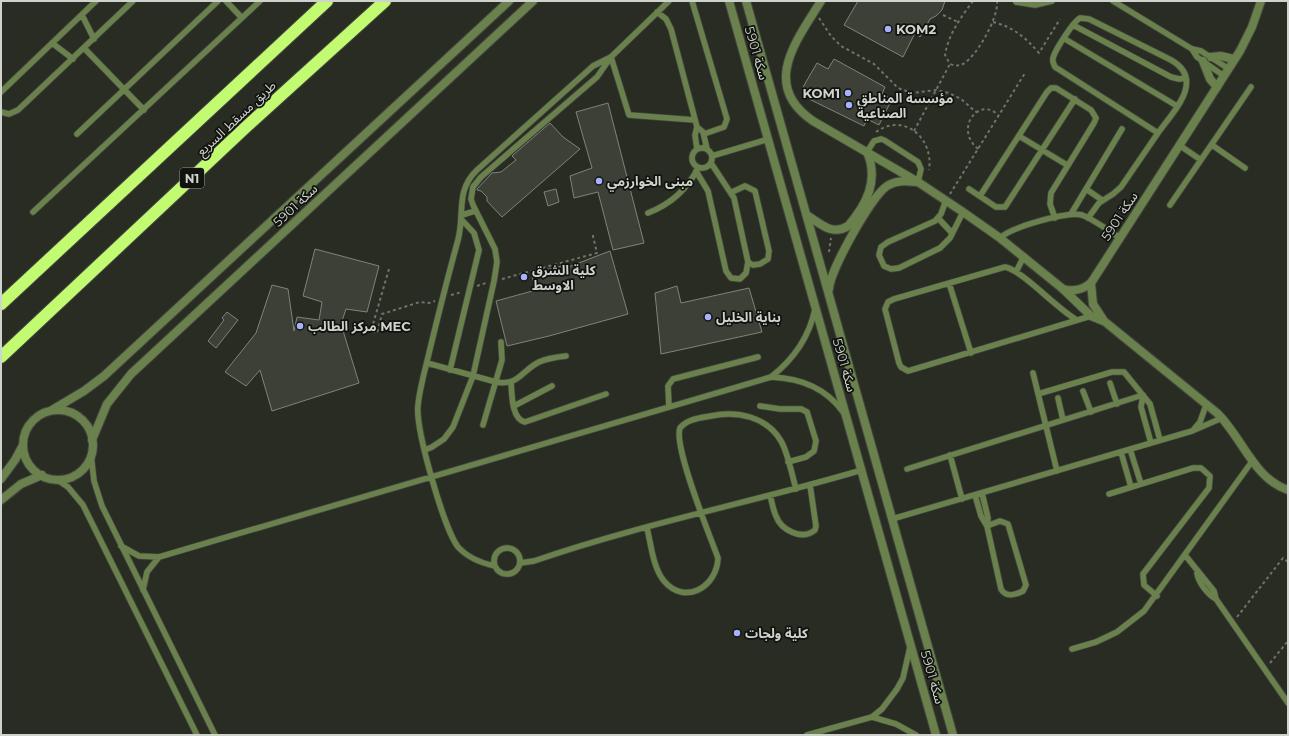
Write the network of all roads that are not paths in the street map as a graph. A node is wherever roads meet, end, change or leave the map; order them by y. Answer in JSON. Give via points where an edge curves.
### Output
{"nodes":[{"id":1,"x":96,"y":1,"type":"edge"},
{"id":2,"x":133,"y":1,"type":"edge"},
{"id":3,"x":218,"y":1,"type":"edge"},
{"id":4,"x":226,"y":1,"type":"edge"},
{"id":5,"x":260,"y":1,"type":"edge"},
{"id":6,"x":327,"y":1,"type":"edge"},
{"id":7,"x":385,"y":1,"type":"edge"},
{"id":8,"x":509,"y":1,"type":"edge"},
{"id":9,"x":533,"y":1,"type":"edge"},
{"id":10,"x":668,"y":1,"type":"edge"},
{"id":11,"x":692,"y":1,"type":"edge"},
{"id":12,"x":729,"y":1,"type":"edge"},
{"id":13,"x":746,"y":1,"type":"edge"},
{"id":14,"x":1052,"y":1,"type":"edge"},
{"id":15,"x":1113,"y":1,"type":"edge"},
{"id":16,"x":1261,"y":1,"type":"edge"},
{"id":17,"x":819,"y":2,"type":"edge"},
{"id":18,"x":1016,"y":2,"type":"dead end"},
{"id":19,"x":657,"y":12,"type":"junction"},
{"id":20,"x":82,"y":15,"type":"junction"},
{"id":21,"x":242,"y":18,"type":"junction"},
{"id":22,"x":1073,"y":25,"type":"junction"},
{"id":23,"x":1064,"y":38,"type":"junction"},
{"id":24,"x":94,"y":39,"type":"junction"},
{"id":25,"x":52,"y":43,"type":"junction"},
{"id":26,"x":84,"y":48,"type":"junction"},
{"id":27,"x":1192,"y":49,"type":"junction"},
{"id":28,"x":611,"y":56,"type":"junction"},
{"id":29,"x":1211,"y":57,"type":"junction"},
{"id":30,"x":73,"y":59,"type":"junction"},
{"id":31,"x":1234,"y":59,"type":"junction"},
{"id":32,"x":1203,"y":61,"type":"junction"},
{"id":33,"x":1226,"y":72,"type":"junction"},
{"id":34,"x":1186,"y":78,"type":"junction"},
{"id":35,"x":1217,"y":87,"type":"junction"},
{"id":36,"x":1251,"y":87,"type":"dead end"},
{"id":37,"x":124,"y":89,"type":"junction"},
{"id":38,"x":1,"y":92,"type":"edge"},
{"id":39,"x":1075,"y":100,"type":"junction"},
{"id":40,"x":1177,"y":106,"type":"junction"},
{"id":41,"x":144,"y":110,"type":"junction"},
{"id":42,"x":1,"y":112,"type":"edge"},
{"id":43,"x":695,"y":120,"type":"junction"},
{"id":44,"x":697,"y":127,"type":"junction"},
{"id":45,"x":1122,"y":129,"type":"dead end"},
{"id":46,"x":1158,"y":133,"type":"junction"},
{"id":47,"x":77,"y":134,"type":"dead end"},
{"id":48,"x":704,"y":134,"type":"junction"},
{"id":49,"x":1019,"y":136,"type":"junction"},
{"id":50,"x":769,"y":139,"type":"junction"},
{"id":51,"x":1179,"y":145,"type":"junction"},
{"id":52,"x":1212,"y":145,"type":"junction"},
{"id":53,"x":697,"y":149,"type":"junction"},
{"id":54,"x":707,"y":149,"type":"junction"},
{"id":55,"x":1042,"y":150,"type":"junction"},
{"id":56,"x":867,"y":152,"type":"junction"},
{"id":57,"x":712,"y":156,"type":"junction"},
{"id":58,"x":1201,"y":160,"type":"junction"},
{"id":59,"x":711,"y":163,"type":"junction"},
{"id":60,"x":1067,"y":165,"type":"junction"},
{"id":61,"x":1245,"y":168,"type":"dead end"},
{"id":62,"x":697,"y":170,"type":"junction"},
{"id":63,"x":918,"y":182,"type":"junction"},
{"id":64,"x":969,"y":189,"type":"dead end"},
{"id":65,"x":1086,"y":189,"type":"junction"},
{"id":66,"x":732,"y":192,"type":"junction"},
{"id":67,"x":980,"y":196,"type":"junction"},
{"id":68,"x":946,"y":200,"type":"junction"},
{"id":69,"x":1102,"y":200,"type":"junction"},
{"id":70,"x":1170,"y":205,"type":"dead end"},
{"id":71,"x":475,"y":211,"type":"junction"},
{"id":72,"x":33,"y":212,"type":"dead end"},
{"id":73,"x":963,"y":212,"type":"junction"},
{"id":74,"x":648,"y":213,"type":"dead end"},
{"id":75,"x":1071,"y":214,"type":"junction"},
{"id":76,"x":808,"y":216,"type":"junction"},
{"id":77,"x":462,"y":218,"type":"junction"},
{"id":78,"x":938,"y":218,"type":"junction"},
{"id":79,"x":1055,"y":218,"type":"junction"},
{"id":80,"x":1088,"y":218,"type":"junction"},
{"id":81,"x":952,"y":234,"type":"junction"},
{"id":82,"x":1119,"y":237,"type":"junction"},
{"id":83,"x":1000,"y":238,"type":"junction"},
{"id":84,"x":1024,"y":256,"type":"junction"},
{"id":85,"x":748,"y":262,"type":"junction"},
{"id":86,"x":1016,"y":272,"type":"junction"},
{"id":87,"x":949,"y":283,"type":"junction"},
{"id":88,"x":1091,"y":283,"type":"junction"},
{"id":89,"x":1063,"y":289,"type":"junction"},
{"id":90,"x":829,"y":292,"type":"junction"},
{"id":91,"x":1,"y":304,"type":"edge"},
{"id":92,"x":815,"y":305,"type":"junction"},
{"id":93,"x":1091,"y":316,"type":"junction"},
{"id":94,"x":1077,"y":320,"type":"junction"},
{"id":95,"x":1104,"y":321,"type":"junction"},
{"id":96,"x":501,"y":342,"type":"dead end"},
{"id":97,"x":971,"y":353,"type":"junction"},
{"id":98,"x":566,"y":356,"type":"dead end"},
{"id":99,"x":1,"y":357,"type":"edge"},
{"id":100,"x":758,"y":357,"type":"dead end"},
{"id":101,"x":427,"y":363,"type":"junction"},
{"id":102,"x":450,"y":370,"type":"junction"},
{"id":103,"x":1033,"y":373,"type":"dead end"},
{"id":104,"x":473,"y":376,"type":"junction"},
{"id":105,"x":770,"y":377,"type":"junction"},
{"id":106,"x":496,"y":382,"type":"junction"},
{"id":107,"x":511,"y":382,"type":"junction"},
{"id":108,"x":1110,"y":383,"type":"dead end"},
{"id":109,"x":552,"y":386,"type":"dead end"},
{"id":110,"x":1083,"y":391,"type":"dead end"},
{"id":111,"x":606,"y":394,"type":"dead end"},
{"id":112,"x":1038,"y":394,"type":"junction"},
{"id":113,"x":1143,"y":395,"type":"junction"},
{"id":114,"x":1058,"y":398,"type":"dead end"},
{"id":115,"x":1117,"y":404,"type":"junction"},
{"id":116,"x":1206,"y":405,"type":"junction"},
{"id":117,"x":514,"y":406,"type":"junction"},
{"id":118,"x":760,"y":406,"type":"dead end"},
{"id":119,"x":669,"y":407,"type":"junction"},
{"id":120,"x":52,"y":410,"type":"junction"},
{"id":121,"x":1091,"y":412,"type":"junction"},
{"id":122,"x":848,"y":418,"type":"junction"},
{"id":123,"x":1222,"y":418,"type":"junction"},
{"id":124,"x":1063,"y":420,"type":"junction"},
{"id":125,"x":483,"y":425,"type":"dead end"},
{"id":126,"x":1046,"y":426,"type":"junction"},
{"id":127,"x":1192,"y":431,"type":"junction"},
{"id":128,"x":92,"y":440,"type":"junction"},
{"id":129,"x":1160,"y":440,"type":"junction"},
{"id":130,"x":1151,"y":443,"type":"junction"},
{"id":131,"x":23,"y":445,"type":"junction"},
{"id":132,"x":1130,"y":449,"type":"junction"},
{"id":133,"x":425,"y":450,"type":"junction"},
{"id":134,"x":1121,"y":452,"type":"junction"},
{"id":135,"x":91,"y":454,"type":"junction"},
{"id":136,"x":950,"y":456,"type":"junction"},
{"id":137,"x":1253,"y":460,"type":"junction"},
{"id":138,"x":788,"y":462,"type":"junction"},
{"id":139,"x":907,"y":469,"type":"dead end"},
{"id":140,"x":862,"y":470,"type":"junction"},
{"id":141,"x":1057,"y":471,"type":"junction"},
{"id":142,"x":42,"y":476,"type":"junction"},
{"id":143,"x":432,"y":476,"type":"junction"},
{"id":144,"x":1,"y":479,"type":"edge"},
{"id":145,"x":56,"y":479,"type":"junction"},
{"id":146,"x":1140,"y":484,"type":"junction"},
{"id":147,"x":810,"y":485,"type":"junction"},
{"id":148,"x":1131,"y":487,"type":"junction"},
{"id":149,"x":796,"y":489,"type":"junction"},
{"id":150,"x":1288,"y":490,"type":"edge"},
{"id":151,"x":982,"y":493,"type":"junction"},
{"id":152,"x":1109,"y":494,"type":"dead end"},
{"id":153,"x":770,"y":495,"type":"junction"},
{"id":154,"x":975,"y":495,"type":"junction"},
{"id":155,"x":962,"y":498,"type":"junction"},
{"id":156,"x":1,"y":500,"type":"edge"},
{"id":157,"x":701,"y":512,"type":"junction"},
{"id":158,"x":892,"y":519,"type":"junction"},
{"id":159,"x":987,"y":526,"type":"junction"},
{"id":160,"x":647,"y":528,"type":"junction"},
{"id":161,"x":121,"y":546,"type":"junction"},
{"id":162,"x":1185,"y":555,"type":"junction"},
{"id":163,"x":159,"y":557,"type":"junction"},
{"id":164,"x":520,"y":563,"type":"junction"},
{"id":165,"x":495,"y":566,"type":"junction"},
{"id":166,"x":144,"y":591,"type":"junction"},
{"id":167,"x":1157,"y":596,"type":"junction"},
{"id":168,"x":910,"y":641,"type":"junction"},
{"id":169,"x":1072,"y":649,"type":"dead end"},
{"id":170,"x":1288,"y":703,"type":"edge"},
{"id":171,"x":872,"y":717,"type":"junction"},
{"id":172,"x":197,"y":735,"type":"edge"},
{"id":173,"x":215,"y":735,"type":"edge"},
{"id":174,"x":807,"y":735,"type":"edge"},
{"id":175,"x":916,"y":735,"type":"edge"},
{"id":176,"x":936,"y":735,"type":"edge"},
{"id":177,"x":953,"y":735,"type":"edge"}],
"edges":[{"from":1,"to":20,"type":"lane"},
{"from":2,"to":24,"type":"lane"},
{"from":3,"to":37,"type":"lane"},
{"from":4,"to":21,"type":"lane"},
{"from":5,"to":21,"type":"lane"},
{"from":6,"to":91,"type":"highway","name":"طريق مسقط السريع"},
{"from":7,"to":99,"type":"highway","name":"طريق مسقط السريع","number":"N1"},
{"from":8,"to":120,"type":"street","name":"سكة 5901","via":[[104,376],[79,395]]},
{"from":9,"to":128,"type":"street","name":"سكة 5901","via":[[131,374],[107,404]]},
{"from":10,"to":19,"type":"lane"},
{"from":11,"to":48,"type":"lane","via":[[727,119],[724,127]]},
{"from":12,"to":50,"type":"street","name":"سكة 5901"},
{"from":13,"to":76,"type":"street","name":"سكة 5901"},
{"from":14,"to":18,"type":"lane","via":[[1035,5]]},
{"from":15,"to":27,"type":"lane"},
{"from":16,"to":31,"type":"street","name":"سكة 5901","via":[[1252,27]]},
{"from":17,"to":56,"type":"street","name":"سكة 5901","via":[[793,46],[787,62],[786,79],[790,96],[806,116]]},
{"from":19,"to":28,"type":"lane"},
{"from":19,"to":43,"type":"lane","via":[[666,19],[671,29]]},
{"from":20,"to":24,"type":"lane"},
{"from":20,"to":25,"type":"lane"},
{"from":21,"to":41,"type":"lane"},
{"from":22,"to":23,"type":"lane"},
{"from":22,"to":34,"type":"lane","via":[[1171,77]]},
{"from":22,"to":34,"type":"lane","via":[[1080,18],[1090,19],[1176,63]]},
{"from":23,"to":40,"type":"lane"},
{"from":23,"to":46,"type":"lane","via":[[1053,58],[1055,67]]},
{"from":24,"to":26,"type":"lane"},
{"from":25,"to":30,"type":"lane"},
{"from":25,"to":38,"type":"lane"},
{"from":26,"to":30,"type":"lane"},
{"from":26,"to":37,"type":"lane"},
{"from":27,"to":29,"type":"lane"},
{"from":27,"to":32,"type":"lane"},
{"from":28,"to":43,"type":"lane","via":[[629,115]]},
{"from":28,"to":71,"type":"lane","via":[[597,77],[476,181],[471,199]]},
{"from":28,"to":77,"type":"lane","via":[[594,66],[471,175],[463,190]]},
{"from":29,"to":31,"type":"street"},
{"from":29,"to":33,"type":"lane"},
{"from":30,"to":42,"type":"lane","via":[[18,110],[9,114]]},
{"from":31,"to":33,"type":"street","name":"سكة 5901"},
{"from":32,"to":33,"type":"lane"},
{"from":32,"to":35,"type":"street","via":[[1210,79]]},
{"from":33,"to":35,"type":"street","name":"سكة 5901"},
{"from":34,"to":40,"type":"lane","via":[[1186,91]]},
{"from":35,"to":51,"type":"street","name":"سكة 5901"},
{"from":36,"to":52,"type":"lane"},
{"from":37,"to":41,"type":"lane"},
{"from":37,"to":47,"type":"lane"},
{"from":39,"to":49,"type":"lane","via":[[1058,89],[1050,88]]},
{"from":39,"to":55,"type":"lane"},
{"from":39,"to":60,"type":"lane","via":[[1094,112],[1096,118]]},
{"from":40,"to":46,"type":"lane"},
{"from":41,"to":72,"type":"lane"},
{"from":43,"to":44,"type":"lane"},
{"from":44,"to":48,"type":"lane"},
{"from":44,"to":53,"type":"lane"},
{"from":45,"to":65,"type":"lane"},
{"from":46,"to":69,"type":"lane","via":[[1121,187]]},
{"from":48,"to":54,"type":"lane"},
{"from":49,"to":55,"type":"lane"},
{"from":49,"to":67,"type":"lane"},
{"from":50,"to":57,"type":"lane"},
{"from":50,"to":92,"type":"street","name":"سكة 5901"},
{"from":51,"to":58,"type":"lane"},
{"from":51,"to":82,"type":"street","name":"سكة 5901"},
{"from":52,"to":58,"type":"lane"},
{"from":52,"to":61,"type":"lane"},
{"from":53,"to":54,"type":"lane"},
{"from":53,"to":62,"type":"lane","via":[[692,160]]},
{"from":54,"to":57,"type":"lane"},
{"from":55,"to":60,"type":"lane"},
{"from":55,"to":67,"type":"lane","via":[[1005,207],[996,207]]},
{"from":56,"to":63,"type":"street","name":"سكة 5901"},
{"from":56,"to":63,"type":"lane","via":[[874,140],[884,140],[918,162],[921,170]]},
{"from":56,"to":76,"type":"street","via":[[873,175],[867,198],[848,226],[832,230]]},
{"from":57,"to":59,"type":"lane"},
{"from":58,"to":70,"type":"lane"},
{"from":59,"to":62,"type":"lane"},
{"from":59,"to":66,"type":"lane","via":[[720,179]]},
{"from":60,"to":79,"type":"lane","via":[[1051,193],[1050,204]]},
{"from":62,"to":74,"type":"lane","via":[[678,196]]},
{"from":62,"to":85,"type":"lane","via":[[708,191],[728,275],[736,279],[744,277]]},
{"from":63,"to":68,"type":"street","name":"سكة 5901"},
{"from":63,"to":90,"type":"street","name":"سكة 5901","via":[[896,182],[879,194],[838,260]]},
{"from":64,"to":67,"type":"lane"},
{"from":65,"to":69,"type":"lane"},
{"from":65,"to":75,"type":"lane"},
{"from":66,"to":85,"type":"lane"},
{"from":66,"to":85,"type":"lane","via":[[745,186],[755,191],[770,251],[768,259],[760,264]]},
{"from":68,"to":73,"type":"street","name":"سكة 5901"},
{"from":68,"to":78,"type":"lane"},
{"from":69,"to":80,"type":"lane"},
{"from":71,"to":77,"type":"lane"},
{"from":71,"to":104,"type":"lane","via":[[494,249],[497,262]]},
{"from":73,"to":81,"type":"lane"},
{"from":73,"to":83,"type":"street","name":"سكة 5901"},
{"from":75,"to":79,"type":"lane"},
{"from":75,"to":80,"type":"lane"},
{"from":76,"to":90,"type":"street","name":"سكة 5901"},
{"from":77,"to":101,"type":"lane"},
{"from":77,"to":102,"type":"lane","via":[[474,233],[479,250]]},
{"from":78,"to":81,"type":"lane"},
{"from":78,"to":81,"type":"lane","via":[[884,244],[880,251],[881,262],[891,269],[899,268],[940,248]]},
{"from":79,"to":83,"type":"lane","via":[[1011,231]]},
{"from":80,"to":82,"type":"lane"},
{"from":82,"to":88,"type":"street","name":"سكة 5901"},
{"from":83,"to":84,"type":"street","name":"سكة 5901"},
{"from":84,"to":86,"type":"lane"},
{"from":84,"to":89,"type":"street","name":"سكة 5901"},
{"from":86,"to":87,"type":"lane","via":[[1000,267]]},
{"from":86,"to":94,"type":"lane"},
{"from":87,"to":97,"type":"lane"},
{"from":87,"to":97,"type":"lane","via":[[894,299],[886,305],[885,312],[899,363],[904,369],[913,370]]},
{"from":88,"to":89,"type":"street","via":[[1081,290]]},
{"from":88,"to":95,"type":"street","via":[[1093,304]]},
{"from":89,"to":93,"type":"street","name":"سكة 5901"},
{"from":90,"to":158,"type":"street","name":"سكة 5901"},
{"from":92,"to":105,"type":"lane","via":[[810,329],[804,341],[790,361]]},
{"from":92,"to":122,"type":"street","name":"سكة 5901"},
{"from":93,"to":94,"type":"lane"},
{"from":93,"to":95,"type":"street"},
{"from":94,"to":97,"type":"lane"},
{"from":95,"to":116,"type":"street"},
{"from":96,"to":106,"type":"lane","via":[[502,360]]},
{"from":98,"to":107,"type":"lane","via":[[539,362]]},
{"from":100,"to":119,"type":"lane","via":[[673,379],[668,386]]},
{"from":101,"to":102,"type":"lane"},
{"from":101,"to":133,"type":"lane","via":[[417,414]]},
{"from":102,"to":104,"type":"lane"},
{"from":103,"to":112,"type":"lane"},
{"from":104,"to":106,"type":"lane"},
{"from":104,"to":133,"type":"lane","via":[[449,434],[439,444]]},
{"from":105,"to":119,"type":"lane"},
{"from":105,"to":122,"type":"lane","via":[[796,380],[815,387],[831,398]]},
{"from":106,"to":107,"type":"lane"},
{"from":106,"to":125,"type":"lane"},
{"from":107,"to":117,"type":"lane"},
{"from":108,"to":115,"type":"lane"},
{"from":109,"to":117,"type":"lane"},
{"from":110,"to":121,"type":"lane"},
{"from":111,"to":117,"type":"lane","via":[[525,422],[516,417]]},
{"from":112,"to":113,"type":"lane","via":[[1116,371],[1127,374]]},
{"from":112,"to":126,"type":"lane"},
{"from":113,"to":115,"type":"lane"},
{"from":113,"to":129,"type":"lane","via":[[1150,404]]},
{"from":113,"to":130,"type":"lane","via":[[1141,407]]},
{"from":114,"to":124,"type":"lane"},
{"from":115,"to":121,"type":"lane"},
{"from":116,"to":123,"type":"street"},
{"from":116,"to":127,"type":"lane","via":[[1200,422]]},
{"from":118,"to":138,"type":"lane","via":[[801,409],[809,415],[816,441],[814,451],[806,457]]},
{"from":119,"to":143,"type":"lane"},
{"from":120,"to":128,"type":"street","via":[[66,410],[79,416],[88,427]]},
{"from":120,"to":131,"type":"street","via":[[34,420],[26,431]]},
{"from":121,"to":124,"type":"lane"},
{"from":122,"to":140,"type":"street","name":"سكة 5901"},
{"from":123,"to":127,"type":"lane"},
{"from":123,"to":137,"type":"street"},
{"from":124,"to":126,"type":"lane"},
{"from":126,"to":136,"type":"lane"},
{"from":126,"to":141,"type":"lane"},
{"from":127,"to":129,"type":"lane"},
{"from":128,"to":135,"type":"street"},
{"from":129,"to":130,"type":"lane"},
{"from":130,"to":132,"type":"lane"},
{"from":131,"to":142,"type":"street","via":[[28,463]]},
{"from":131,"to":144,"type":"street","via":[[16,460]]},
{"from":132,"to":134,"type":"lane"},
{"from":132,"to":146,"type":"lane"},
{"from":133,"to":143,"type":"lane"},
{"from":134,"to":141,"type":"lane"},
{"from":134,"to":148,"type":"lane"},
{"from":135,"to":145,"type":"street","via":[[85,466],[75,475]]},
{"from":135,"to":161,"type":"lane","via":[[99,498]]},
{"from":136,"to":139,"type":"lane"},
{"from":136,"to":155,"type":"lane"},
{"from":137,"to":150,"type":"street","via":[[1269,480]]},
{"from":137,"to":162,"type":"lane"},
{"from":138,"to":149,"type":"lane"},
{"from":138,"to":157,"type":"lane","via":[[778,437],[764,424],[752,418],[723,413],[685,422],[678,435]]},
{"from":140,"to":147,"type":"lane"},
{"from":140,"to":168,"type":"street","name":"سكة 5901"},
{"from":141,"to":151,"type":"lane"},
{"from":142,"to":145,"type":"street"},
{"from":142,"to":156,"type":"street","via":[[21,484]]},
{"from":143,"to":163,"type":"lane"},
{"from":143,"to":165,"type":"lane","via":[[456,543],[471,558]]},
{"from":145,"to":172,"type":"lane","via":[[68,487],[83,505]]},
{"from":146,"to":148,"type":"lane"},
{"from":146,"to":167,"type":"lane","via":[[1197,467],[1208,472],[1211,480],[1207,491],[1143,574],[1144,585]]},
{"from":147,"to":149,"type":"lane"},
{"from":147,"to":153,"type":"lane","via":[[816,526],[815,530],[809,533],[797,534],[783,526],[775,516]]},
{"from":148,"to":152,"type":"lane"},
{"from":149,"to":153,"type":"lane"},
{"from":151,"to":154,"type":"lane"},
{"from":151,"to":159,"type":"lane","via":[[988,518]]},
{"from":153,"to":157,"type":"lane"},
{"from":154,"to":155,"type":"lane"},
{"from":154,"to":159,"type":"lane"},
{"from":155,"to":158,"type":"lane"},
{"from":157,"to":160,"type":"lane"},
{"from":157,"to":160,"type":"lane","via":[[718,558],[718,566],[712,580],[699,590],[676,590],[664,581],[657,567]]},
{"from":158,"to":177,"type":"street","name":"سكة 5901"},
{"from":159,"to":159,"type":"lane","via":[[1002,591],[1010,595],[1021,592],[1025,583],[1008,524],[1000,521]]},
{"from":160,"to":164,"type":"lane"},
{"from":161,"to":163,"type":"lane","via":[[139,556]]},
{"from":161,"to":166,"type":"lane"},
{"from":162,"to":167,"type":"lane"},
{"from":162,"to":170,"type":"lane","via":[[1202,584],[1216,599]]},
{"from":163,"to":166,"type":"lane","via":[[147,572]]},
{"from":164,"to":165,"type":"lane","via":[[515,571],[506,574]]},
{"from":164,"to":165,"type":"lane","via":[[514,551],[505,549],[497,553]]},
{"from":166,"to":173,"type":"lane"},
{"from":167,"to":169,"type":"lane","via":[[1127,626],[1106,638]]},
{"from":168,"to":171,"type":"lane","via":[[907,666],[897,689],[882,709]]},
{"from":168,"to":176,"type":"street","name":"سكة 5901"},
{"from":171,"to":174,"type":"lane"},
{"from":171,"to":175,"type":"lane","via":[[896,724]]}]}
